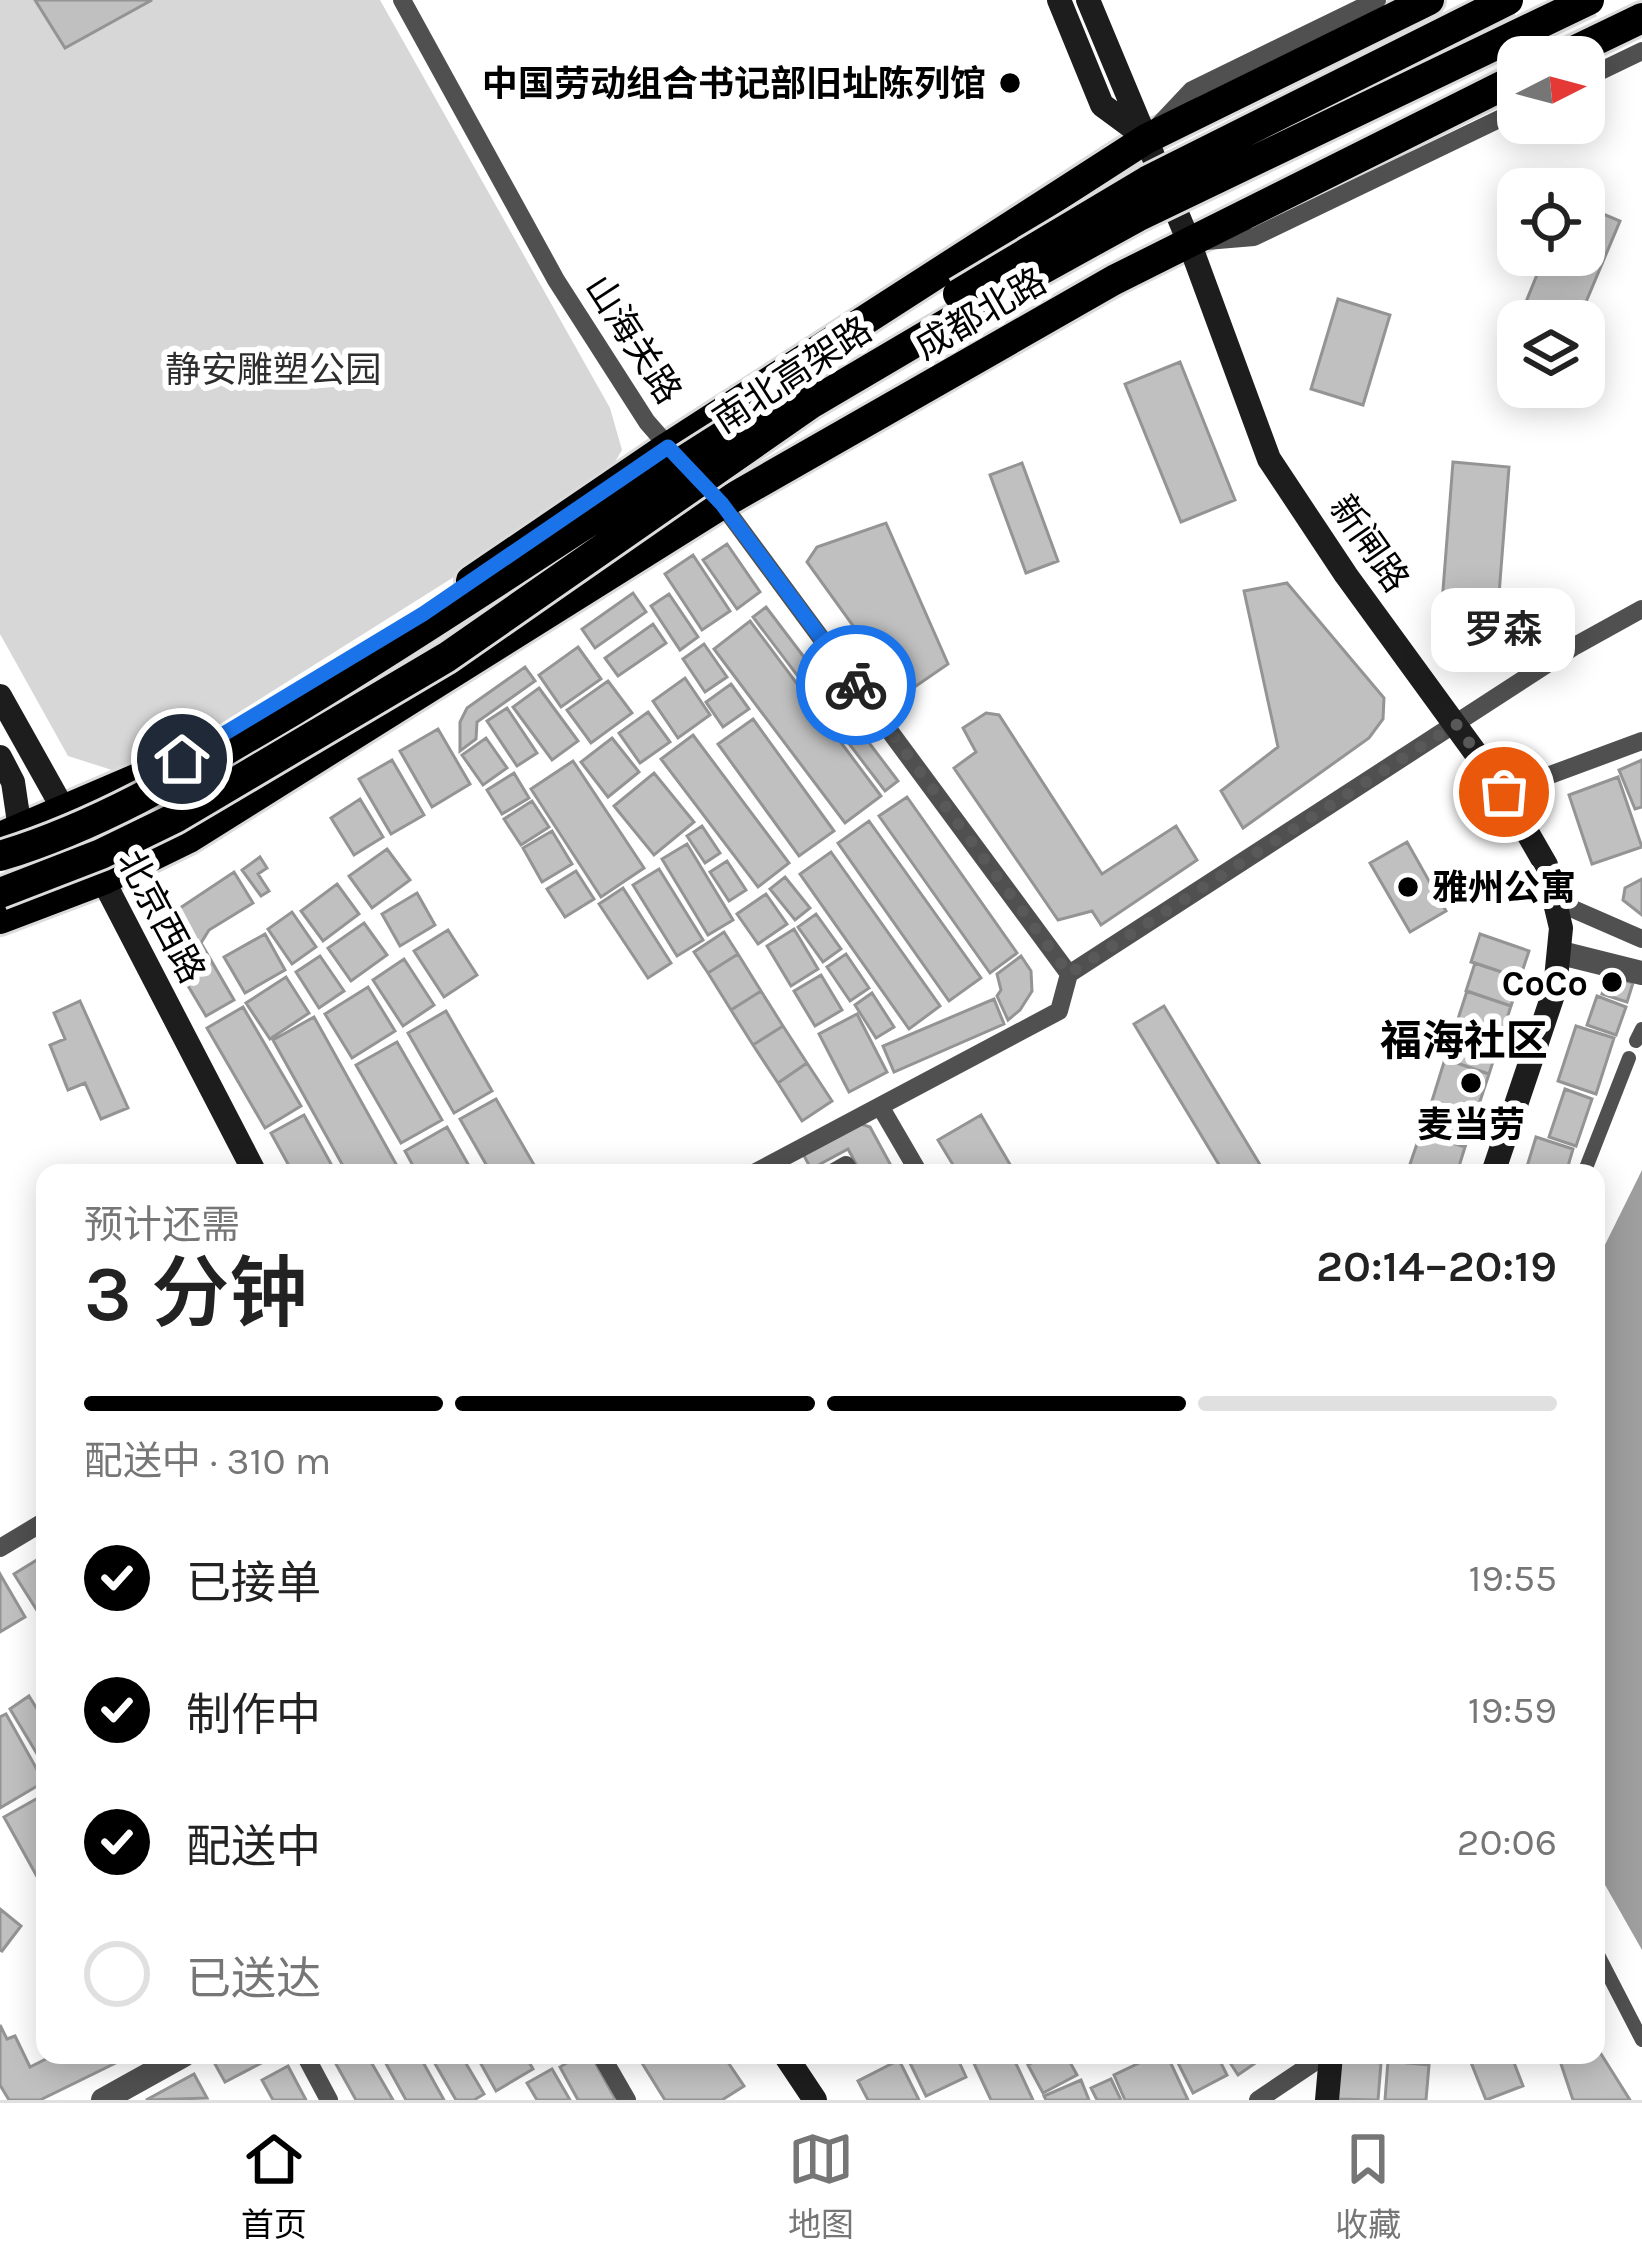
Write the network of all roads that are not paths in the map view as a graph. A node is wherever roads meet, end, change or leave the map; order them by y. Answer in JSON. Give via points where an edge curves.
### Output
{"nodes":[{"id":1,"x":402,"y":0,"type":"edge"},
{"id":2,"x":1059,"y":0,"type":"edge"},
{"id":3,"x":1088,"y":0,"type":"edge"},
{"id":4,"x":1377,"y":0,"type":"edge"},
{"id":5,"x":1429,"y":0,"type":"edge"},
{"id":6,"x":1508,"y":0,"type":"edge"},
{"id":7,"x":1589,"y":0,"type":"edge"},
{"id":8,"x":1642,"y":18,"type":"edge"},
{"id":9,"x":1605,"y":36,"type":"edge"},
{"id":10,"x":1642,"y":51,"type":"edge"},
{"id":11,"x":1605,"y":69,"type":"edge"},
{"id":12,"x":1497,"y":88,"type":"edge"},
{"id":13,"x":1497,"y":120,"type":"edge"},
{"id":14,"x":1146,"y":139,"type":"junction"},
{"id":15,"x":1190,"y":242,"type":"junction"},
{"id":16,"x":668,"y":447,"type":"junction"},
{"id":17,"x":722,"y":504,"type":"junction"},
{"id":18,"x":1642,"y":609,"type":"edge"},
{"id":19,"x":0,"y":696,"type":"edge"},
{"id":20,"x":1456,"y":724,"type":"junction"},
{"id":21,"x":1642,"y":741,"type":"edge"},
{"id":22,"x":0,"y":758,"type":"edge"},
{"id":23,"x":1504,"y":792,"type":"junction"},
{"id":24,"x":66,"y":812,"type":"junction"},
{"id":25,"x":10,"y":833,"type":"edge"},
{"id":26,"x":0,"y":856,"type":"edge"},
{"id":27,"x":103,"y":880,"type":"junction"},
{"id":28,"x":0,"y":892,"type":"edge"},
{"id":29,"x":1557,"y":902,"type":"junction"},
{"id":30,"x":0,"y":919,"type":"edge"},
{"id":31,"x":1642,"y":939,"type":"edge"},
{"id":32,"x":1561,"y":952,"type":"junction"},
{"id":33,"x":1642,"y":973,"type":"edge"},
{"id":34,"x":1069,"y":974,"type":"junction"},
{"id":35,"x":1629,"y":1058,"type":"dead end"},
{"id":36,"x":880,"y":1106,"type":"junction"},
{"id":37,"x":250,"y":1164,"type":"edge"},
{"id":38,"x":771,"y":1164,"type":"edge"},
{"id":39,"x":914,"y":1164,"type":"edge"},
{"id":40,"x":1496,"y":1164,"type":"edge"},
{"id":41,"x":1588,"y":1164,"type":"edge"},
{"id":42,"x":36,"y":1526,"type":"edge"},
{"id":43,"x":0,"y":1548,"type":"edge"},
{"id":44,"x":1605,"y":1968,"type":"edge"},
{"id":45,"x":1642,"y":2040,"type":"edge"},
{"id":46,"x":168,"y":2064,"type":"edge"},
{"id":47,"x":310,"y":2064,"type":"edge"},
{"id":48,"x":607,"y":2064,"type":"edge"},
{"id":49,"x":790,"y":2064,"type":"edge"},
{"id":50,"x":1314,"y":2064,"type":"edge"},
{"id":51,"x":1328,"y":2064,"type":"edge"},
{"id":52,"x":103,"y":2100,"type":"edge"},
{"id":53,"x":329,"y":2100,"type":"edge"},
{"id":54,"x":627,"y":2100,"type":"edge"},
{"id":55,"x":814,"y":2100,"type":"edge"},
{"id":56,"x":1258,"y":2100,"type":"edge"},
{"id":57,"x":1327,"y":2100,"type":"edge"}],
"edges":[{"from":1,"to":16,"type":"street","name":"山海关路","via":[[556,280]]},
{"from":2,"to":14,"type":"main road","name":"新闸路","via":[[1102,105]]},
{"from":3,"to":14,"type":"main road","name":"新闸路"},
{"from":4,"to":14,"type":"street","name":"成都北路","via":[[1192,90]]},
{"from":5,"to":14,"type":"main road","name":"成都北路"},
{"from":6,"to":26,"type":"main road","name":"南北高架路","bridge":true,"via":[[1147,181],[740,424],[428,629],[159,790]]},
{"from":7,"to":28,"type":"main road","name":"南北高架路","bridge":true,"via":[[1137,217],[985,302],[812,403],[448,657],[175,818]]},
{"from":8,"to":9,"type":"main road"},
{"from":10,"to":11,"type":"street"},
{"from":12,"to":15,"type":"main road","name":"成都北路"},
{"from":13,"to":15,"type":"street","name":"成都北路","via":[[1253,237]]},
{"from":14,"to":15,"type":"main road","name":"新闸路"},
{"from":14,"to":16,"type":"main road","name":"成都北路"},
{"from":15,"to":17,"type":"main road","name":"成都北路"},
{"from":15,"to":20,"type":"main road","name":"新闸路","via":[[1269,459]]},
{"from":16,"to":17,"type":"street","name":"山海关路"},
{"from":16,"to":24,"type":"main road","name":"成都北路","via":[[423,614],[213,742]]},
{"from":17,"to":27,"type":"main road","name":"成都北路","via":[[189,838]]},
{"from":17,"to":34,"type":"street","name":"山海关路"},
{"from":18,"to":20,"type":"street"},
{"from":19,"to":24,"type":"main road","name":"北京西路"},
{"from":20,"to":23,"type":"main road","name":"新闸路"},
{"from":20,"to":34,"type":"street"},
{"from":21,"to":23,"type":"street"},
{"from":22,"to":25,"type":"main road","via":[[13,782]]},
{"from":23,"to":29,"type":"main road","name":"新闸路","via":[[1534,840]]},
{"from":24,"to":25,"type":"main road","name":"成都北路"},
{"from":24,"to":27,"type":"main road","name":"北京西路"},
{"from":27,"to":30,"type":"main road","name":"成都北路"},
{"from":27,"to":37,"type":"main road","name":"北京西路"},
{"from":29,"to":31,"type":"street"},
{"from":29,"to":32,"type":"main road","name":"新闸路"},
{"from":32,"to":33,"type":"street"},
{"from":32,"to":40,"type":"main road","name":"新闸路"},
{"from":34,"to":36,"type":"street","via":[[1059,1011]]},
{"from":35,"to":41,"type":"street"},
{"from":36,"to":38,"type":"street"},
{"from":36,"to":39,"type":"street"},
{"from":42,"to":43,"type":"street"},
{"from":44,"to":45,"type":"street"},
{"from":46,"to":52,"type":"street"},
{"from":47,"to":53,"type":"street"},
{"from":48,"to":54,"type":"street"},
{"from":49,"to":55,"type":"main road"},
{"from":50,"to":56,"type":"street"},
{"from":51,"to":57,"type":"main road"}]}
